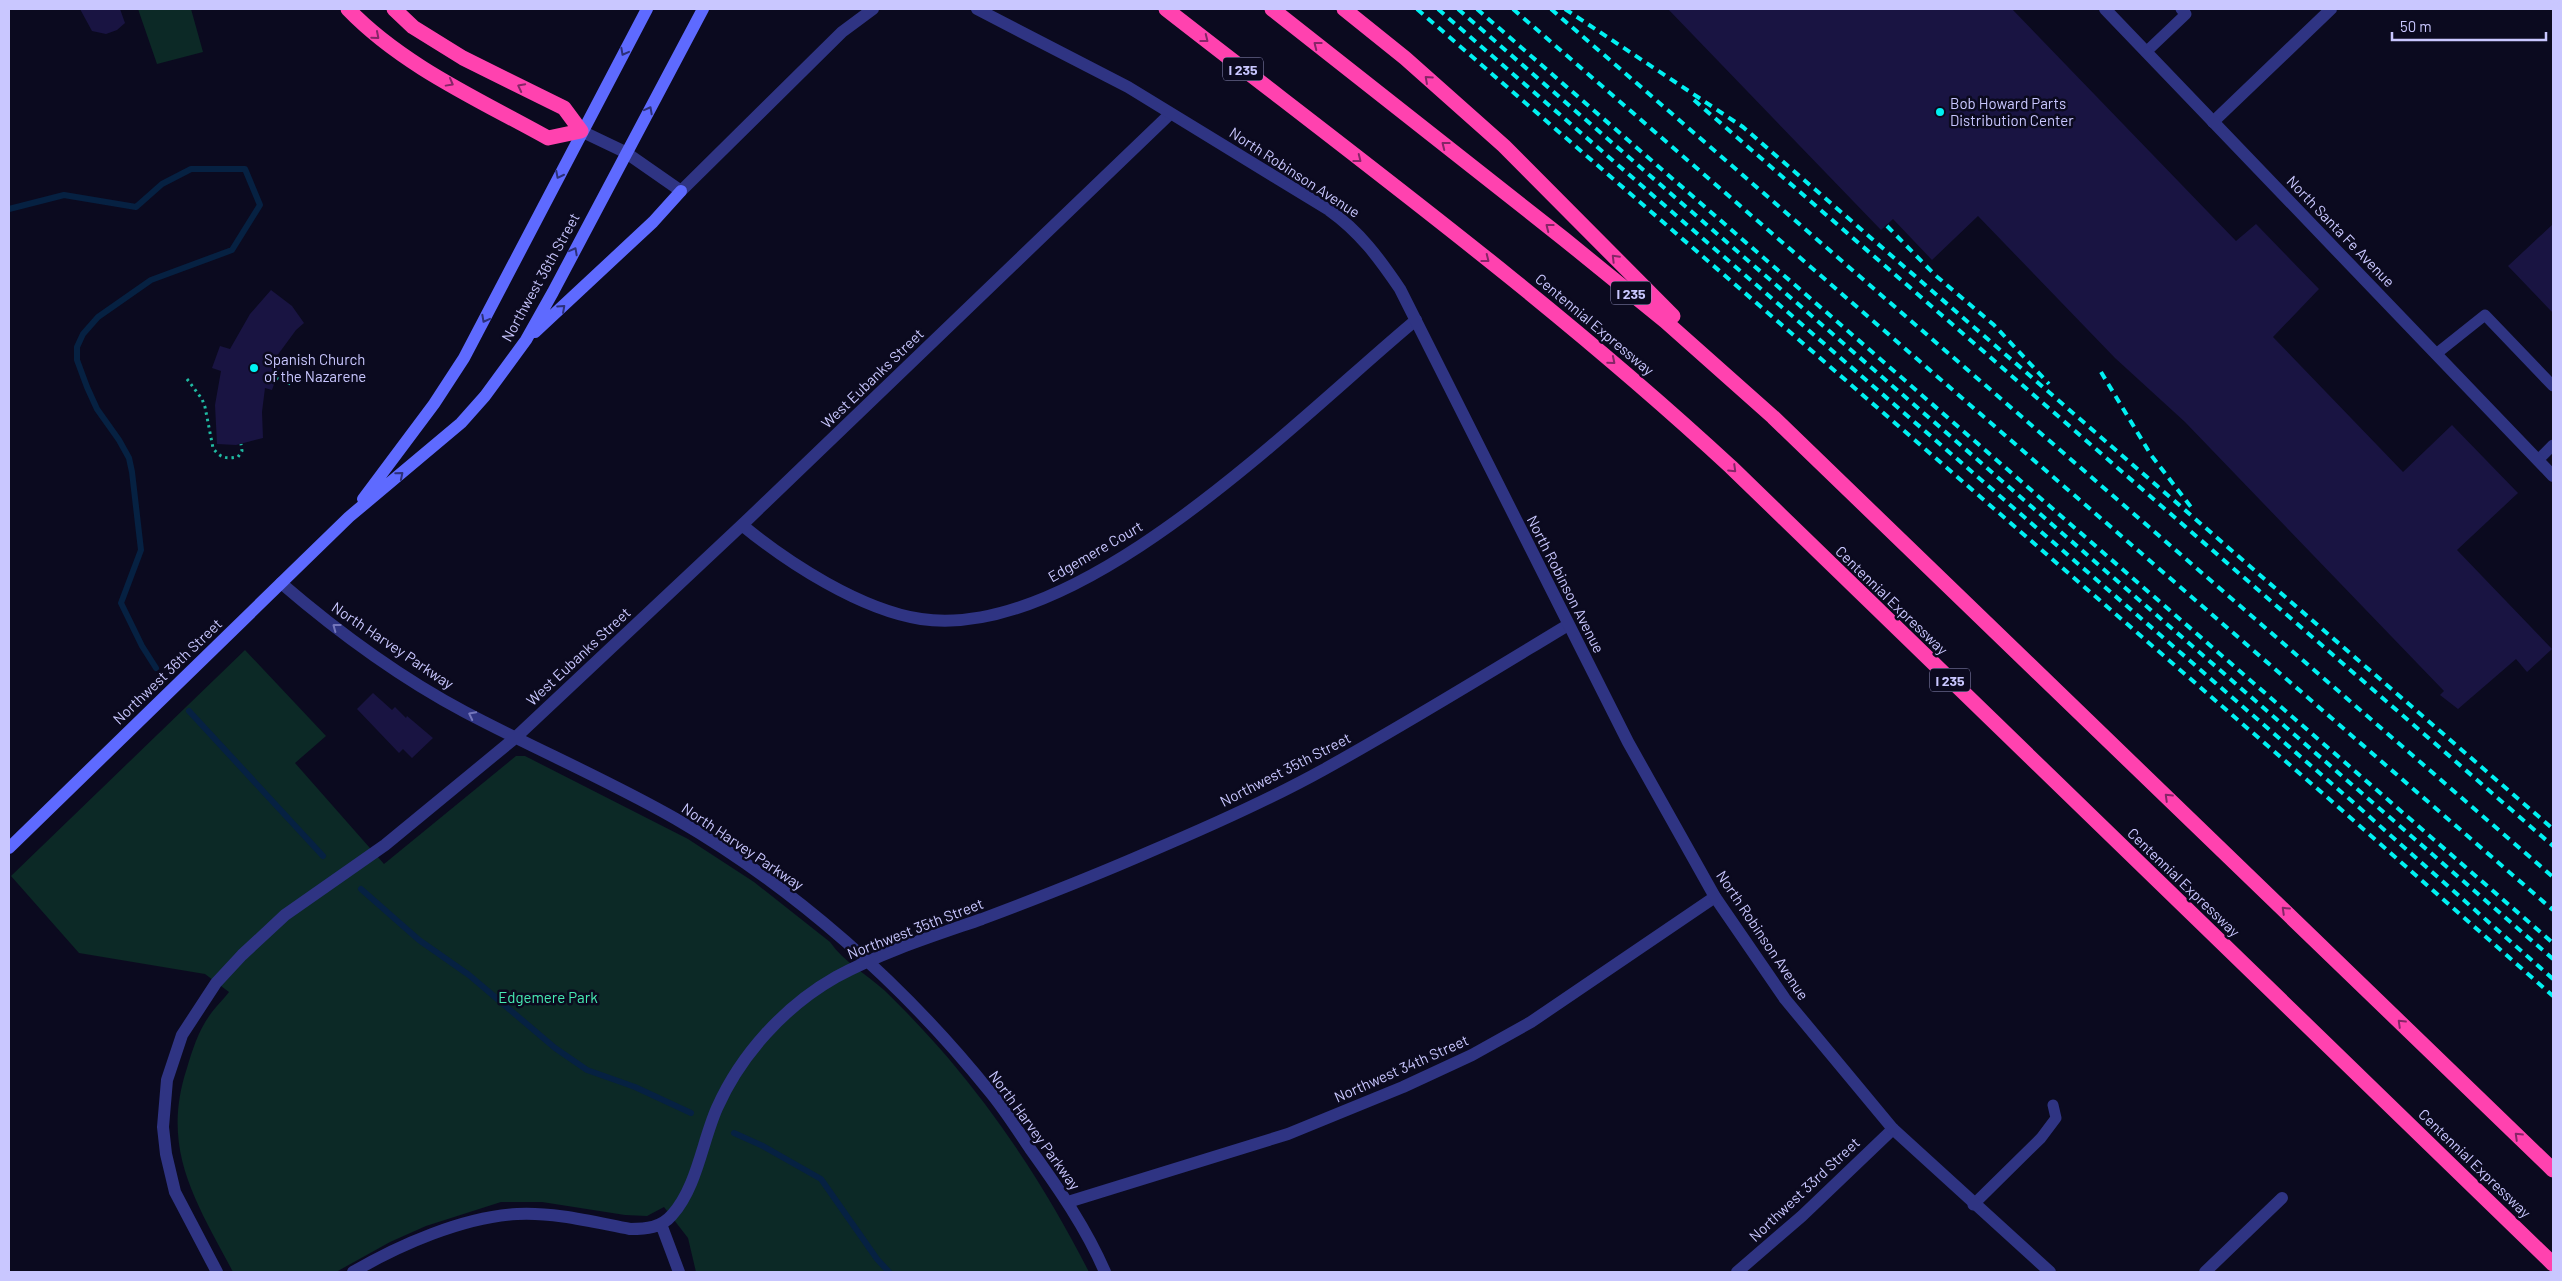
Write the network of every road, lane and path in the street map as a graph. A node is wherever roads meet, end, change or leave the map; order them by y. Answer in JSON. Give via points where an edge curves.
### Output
{"nodes":[{"id":1,"x":348,"y":9,"type":"edge"},
{"id":2,"x":394,"y":9,"type":"edge"},
{"id":3,"x":647,"y":9,"type":"edge"},
{"id":4,"x":703,"y":9,"type":"edge"},
{"id":5,"x":873,"y":9,"type":"edge"},
{"id":6,"x":977,"y":9,"type":"edge"},
{"id":7,"x":1166,"y":9,"type":"edge"},
{"id":8,"x":1272,"y":9,"type":"edge"},
{"id":9,"x":1344,"y":9,"type":"edge"},
{"id":10,"x":2104,"y":9,"type":"edge"},
{"id":11,"x":2181,"y":9,"type":"edge"},
{"id":12,"x":2331,"y":9,"type":"edge"},
{"id":13,"x":2146,"y":52,"type":"junction"},
{"id":14,"x":1170,"y":114,"type":"junction"},
{"id":15,"x":2214,"y":122,"type":"junction"},
{"id":16,"x":581,"y":131,"type":"junction"},
{"id":17,"x":626,"y":152,"type":"junction"},
{"id":18,"x":681,"y":191,"type":"junction"},
{"id":19,"x":1416,"y":320,"type":"junction"},
{"id":20,"x":526,"y":340,"type":"junction"},
{"id":21,"x":2436,"y":354,"type":"junction"},
{"id":22,"x":276,"y":378,"type":"dead end"},
{"id":23,"x":187,"y":379,"type":"dead end"},
{"id":24,"x":292,"y":385,"type":"dead end"},
{"id":25,"x":2553,"y":386,"type":"edge"},
{"id":26,"x":1773,"y":417,"type":"junction"},
{"id":27,"x":241,"y":444,"type":"dead end"},
{"id":28,"x":2553,"y":445,"type":"edge"},
{"id":29,"x":2538,"y":460,"type":"junction"},
{"id":30,"x":2553,"y":476,"type":"edge"},
{"id":31,"x":349,"y":517,"type":"junction"},
{"id":32,"x":742,"y":525,"type":"junction"},
{"id":33,"x":281,"y":583,"type":"junction"},
{"id":34,"x":1568,"y":625,"type":"junction"},
{"id":35,"x":515,"y":738,"type":"junction"},
{"id":36,"x":9,"y":848,"type":"edge"},
{"id":37,"x":1715,"y":897,"type":"junction"},
{"id":38,"x":867,"y":962,"type":"junction"},
{"id":39,"x":2053,"y":1104,"type":"dead end"},
{"id":40,"x":1893,"y":1129,"type":"junction"},
{"id":41,"x":2553,"y":1170,"type":"edge"},
{"id":42,"x":2282,"y":1198,"type":"dead end"},
{"id":43,"x":1068,"y":1202,"type":"junction"},
{"id":44,"x":1973,"y":1205,"type":"junction"},
{"id":45,"x":661,"y":1224,"type":"junction"},
{"id":46,"x":2553,"y":1264,"type":"edge"},
{"id":47,"x":217,"y":1272,"type":"edge"},
{"id":48,"x":353,"y":1272,"type":"edge"},
{"id":49,"x":680,"y":1272,"type":"edge"},
{"id":50,"x":1105,"y":1272,"type":"edge"},
{"id":51,"x":1737,"y":1272,"type":"edge"},
{"id":52,"x":2050,"y":1272,"type":"edge"},
{"id":53,"x":2205,"y":1272,"type":"edge"}],
"edges":[{"from":1,"to":16,"type":"highway","one_way":true,"via":[[407,60],[548,138]]},
{"from":16,"to":2,"type":"highway","one_way":true,"via":[[564,108],[463,58],[413,27]]},
{"from":3,"to":16,"type":"main road","name":"Northwest 36th Street","one_way":true},
{"from":17,"to":4,"type":"main road","name":"Northwest 36th Street","one_way":true},
{"from":5,"to":18,"type":"street","via":[[842,32]]},
{"from":6,"to":14,"type":"street","name":"North Robinson Avenue","via":[[1128,87]]},
{"from":7,"to":46,"type":"highway","name":"Centennial Expressway","number":"I 235","one_way":true,"via":[[1511,278],[1665,406]]},
{"from":26,"to":8,"type":"highway","number":"I 235","one_way":true,"via":[[1665,320]]},
{"from":26,"to":9,"type":"highway","one_way":true,"via":[[1504,146]]},
{"from":10,"to":13,"type":"street","name":"North Santa Fe Avenue"},
{"from":11,"to":13,"type":"lane","via":[[2186,14]]},
{"from":12,"to":15,"type":"street"},
{"from":13,"to":15,"type":"street","name":"North Santa Fe Avenue"},
{"from":14,"to":19,"type":"street","name":"North Robinson Avenue","via":[[1349,224],[1381,260]]},
{"from":14,"to":32,"type":"street","name":"West Eubanks Street"},
{"from":15,"to":21,"type":"street","name":"North Santa Fe Avenue"},
{"from":16,"to":17,"type":"street"},
{"from":16,"to":31,"type":"main road","name":"Northwest 36th Street","one_way":true,"via":[[464,358],[434,404]]},
{"from":17,"to":18,"type":"street"},
{"from":20,"to":17,"type":"main road","name":"Northwest 36th Street","one_way":true},
{"from":20,"to":18,"type":"main road","one_way":true,"via":[[653,222]]},
{"from":19,"to":32,"type":"street","name":"Edgemere Court","via":[[1188,512],[1094,573],[1014,608],[984,616],[948,620],[920,619],[884,609],[852,596],[768,546]]},
{"from":19,"to":34,"type":"street","name":"North Robinson Avenue"},
{"from":31,"to":20,"type":"main road","name":"Northwest 36th Street","one_way":true,"via":[[461,423]]},
{"from":21,"to":25,"type":"lane","via":[[2485,316]]},
{"from":21,"to":29,"type":"street","name":"North Santa Fe Avenue"},
{"from":22,"to":24,"type":"path"},
{"from":23,"to":27,"type":"path","via":[[202,399],[217,454],[238,457],[242,451]]},
{"from":41,"to":26,"type":"highway","number":"I 235","one_way":true},
{"from":28,"to":29,"type":"lane"},
{"from":29,"to":30,"type":"street","name":"North Santa Fe Avenue"},
{"from":31,"to":33,"type":"main road","name":"Northwest 36th Street"},
{"from":32,"to":35,"type":"street","name":"West Eubanks Street"},
{"from":35,"to":33,"type":"street","name":"North Harvey Parkway","one_way":true,"via":[[462,711],[368,652]]},
{"from":33,"to":36,"type":"main road","name":"Northwest 36th Street"},
{"from":34,"to":37,"type":"street","name":"North Robinson Avenue","via":[[1653,790]]},
{"from":34,"to":38,"type":"street","name":"Northwest 35th Street","via":[[1322,770],[1265,800],[1088,879]]},
{"from":35,"to":38,"type":"street","name":"North Harvey Parkway","via":[[636,797],[715,843],[774,882]]},
{"from":35,"to":47,"type":"street","name":"West Eubanks Street","via":[[364,861],[264,933],[216,983],[182,1035],[167,1080],[163,1127],[172,1180]]},
{"from":37,"to":40,"type":"street","name":"North Robinson Avenue","via":[[1785,999]]},
{"from":37,"to":43,"type":"street","name":"Northwest 34th Street","via":[[1531,1022],[1464,1059],[1288,1134]]},
{"from":38,"to":43,"type":"street","name":"North Harvey Parkway","via":[[938,1032],[991,1093]]},
{"from":38,"to":45,"type":"street","name":"Northwest 35th Street","via":[[831,980],[797,1004],[751,1051],[717,1109],[684,1196],[674,1214]]},
{"from":39,"to":44,"type":"lane","via":[[2056,1118],[2041,1138]]},
{"from":40,"to":44,"type":"street","name":"North Robinson Avenue"},
{"from":40,"to":51,"type":"street","name":"Northwest 33rd Street","via":[[1802,1216]]},
{"from":42,"to":53,"type":"street"},
{"from":43,"to":50,"type":"street","name":"North Harvey Parkway"},
{"from":44,"to":52,"type":"street","name":"North Robinson Avenue"},
{"from":45,"to":48,"type":"street","via":[[630,1229],[539,1215],[501,1216],[420,1239]]},
{"from":45,"to":49,"type":"street"}]}
